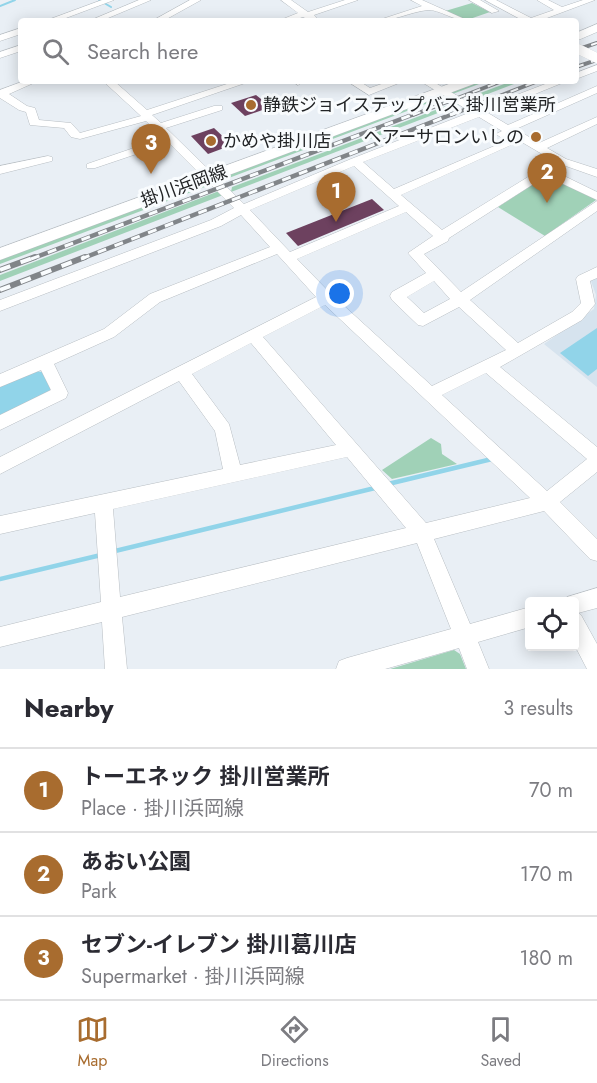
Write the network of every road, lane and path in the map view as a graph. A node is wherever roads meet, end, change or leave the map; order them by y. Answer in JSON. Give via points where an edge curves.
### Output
{"nodes":[{"id":1,"x":147,"y":0,"type":"edge"},
{"id":2,"x":197,"y":0,"type":"edge"},
{"id":3,"x":285,"y":0,"type":"edge"},
{"id":4,"x":354,"y":0,"type":"edge"},
{"id":5,"x":415,"y":0,"type":"edge"},
{"id":6,"x":473,"y":0,"type":"edge"},
{"id":7,"x":481,"y":0,"type":"edge"},
{"id":8,"x":489,"y":0,"type":"edge"},
{"id":9,"x":541,"y":0,"type":"edge"},
{"id":10,"x":591,"y":0,"type":"edge"},
{"id":11,"x":105,"y":1,"type":"edge"},
{"id":12,"x":429,"y":7,"type":"junction"},
{"id":13,"x":562,"y":10,"type":"junction"},
{"id":14,"x":305,"y":14,"type":"junction"},
{"id":15,"x":449,"y":15,"type":"junction"},
{"id":16,"x":57,"y":18,"type":"edge"},
{"id":17,"x":101,"y":18,"type":"edge"},
{"id":18,"x":162,"y":18,"type":"edge"},
{"id":19,"x":292,"y":18,"type":"edge"},
{"id":20,"x":312,"y":18,"type":"edge"},
{"id":21,"x":390,"y":18,"type":"edge"},
{"id":22,"x":438,"y":18,"type":"dead end"},
{"id":23,"x":457,"y":18,"type":"edge"},
{"id":24,"x":508,"y":18,"type":"edge"},
{"id":25,"x":517,"y":18,"type":"edge"},
{"id":26,"x":525,"y":18,"type":"edge"},
{"id":27,"x":539,"y":18,"type":"edge"},
{"id":28,"x":597,"y":28,"type":"edge"},
{"id":29,"x":18,"y":32,"type":"edge"},
{"id":30,"x":579,"y":36,"type":"edge"},
{"id":31,"x":0,"y":38,"type":"edge"},
{"id":32,"x":18,"y":49,"type":"edge"},
{"id":33,"x":579,"y":49,"type":"edge"},
{"id":34,"x":0,"y":55,"type":"edge"},
{"id":35,"x":597,"y":58,"type":"edge"},
{"id":36,"x":597,"y":68,"type":"edge"},
{"id":37,"x":579,"y":75,"type":"edge"},
{"id":38,"x":25,"y":84,"type":"edge"},
{"id":39,"x":111,"y":84,"type":"edge"},
{"id":40,"x":237,"y":84,"type":"edge"},
{"id":41,"x":357,"y":84,"type":"edge"},
{"id":42,"x":391,"y":84,"type":"edge"},
{"id":43,"x":430,"y":84,"type":"edge"},
{"id":44,"x":462,"y":84,"type":"edge"},
{"id":45,"x":554,"y":84,"type":"edge"},
{"id":46,"x":597,"y":89,"type":"edge"},
{"id":47,"x":442,"y":92,"type":"junction"},
{"id":48,"x":0,"y":94,"type":"edge"},
{"id":49,"x":218,"y":108,"type":"dead end"},
{"id":50,"x":476,"y":114,"type":"junction"},
{"id":51,"x":146,"y":116,"type":"junction"},
{"id":52,"x":597,"y":120,"type":"edge"},
{"id":53,"x":159,"y":127,"type":"junction"},
{"id":54,"x":508,"y":129,"type":"junction"},
{"id":55,"x":171,"y":140,"type":"junction"},
{"id":56,"x":539,"y":147,"type":"junction"},
{"id":57,"x":48,"y":159,"type":"dead end"},
{"id":58,"x":356,"y":161,"type":"junction"},
{"id":59,"x":562,"y":161,"type":"junction"},
{"id":60,"x":91,"y":166,"type":"dead end"},
{"id":61,"x":0,"y":170,"type":"edge"},
{"id":62,"x":595,"y":171,"type":"edge"},
{"id":63,"x":546,"y":172,"type":"junction"},
{"id":64,"x":210,"y":177,"type":"junction"},
{"id":65,"x":393,"y":194,"type":"junction"},
{"id":66,"x":597,"y":196,"type":"edge"},
{"id":67,"x":597,"y":205,"type":"edge"},
{"id":68,"x":408,"y":207,"type":"junction"},
{"id":69,"x":242,"y":208,"type":"junction"},
{"id":70,"x":443,"y":238,"type":"junction"},
{"id":71,"x":284,"y":253,"type":"junction"},
{"id":72,"x":0,"y":254,"type":"edge"},
{"id":73,"x":597,"y":272,"type":"edge"},
{"id":74,"x":435,"y":274,"type":"junction"},
{"id":75,"x":326,"y":298,"type":"junction"},
{"id":76,"x":460,"y":300,"type":"junction"},
{"id":77,"x":0,"y":306,"type":"edge"},
{"id":78,"x":253,"y":335,"type":"junction"},
{"id":79,"x":517,"y":351,"type":"junction"},
{"id":80,"x":45,"y":361,"type":"junction"},
{"id":81,"x":487,"y":365,"type":"junction"},
{"id":82,"x":181,"y":372,"type":"junction"},
{"id":83,"x":0,"y":381,"type":"edge"},
{"id":84,"x":430,"y":394,"type":"junction"},
{"id":85,"x":0,"y":423,"type":"edge"},
{"id":86,"x":351,"y":449,"type":"junction"},
{"id":87,"x":597,"y":459,"type":"edge"},
{"id":88,"x":0,"y":466,"type":"edge"},
{"id":89,"x":233,"y":474,"type":"junction"},
{"id":90,"x":103,"y":502,"type":"junction"},
{"id":91,"x":547,"y":502,"type":"junction"},
{"id":92,"x":0,"y":525,"type":"edge"},
{"id":93,"x":422,"y":533,"type":"junction"},
{"id":94,"x":597,"y":552,"type":"edge"},
{"id":95,"x":597,"y":598,"type":"edge"},
{"id":96,"x":579,"y":603,"type":"edge"},
{"id":97,"x":112,"y":609,"type":"junction"},
{"id":98,"x":525,"y":618,"type":"edge"},
{"id":99,"x":579,"y":632,"type":"edge"},
{"id":100,"x":465,"y":635,"type":"junction"},
{"id":101,"x":0,"y":637,"type":"edge"},
{"id":102,"x":597,"y":666,"type":"edge"},
{"id":103,"x":116,"y":669,"type":"edge"},
{"id":104,"x":347,"y":669,"type":"edge"},
{"id":105,"x":478,"y":669,"type":"edge"}],
"edges":[{"from":1,"to":17,"type":"street"},
{"from":2,"to":18,"type":"street"},
{"from":3,"to":14,"type":"street"},
{"from":4,"to":14,"type":"street"},
{"from":5,"to":12,"type":"street"},
{"from":6,"to":24,"type":"street"},
{"from":7,"to":25,"type":"street"},
{"from":8,"to":26,"type":"street"},
{"from":9,"to":13,"type":"street"},
{"from":10,"to":13,"type":"street"},
{"from":11,"to":16,"type":"street"},
{"from":12,"to":15,"type":"street"},
{"from":12,"to":21,"type":"street"},
{"from":13,"to":27,"type":"street"},
{"from":14,"to":19,"type":"street"},
{"from":14,"to":20,"type":"street"},
{"from":15,"to":22,"type":"street"},
{"from":15,"to":23,"type":"street"},
{"from":28,"to":30,"type":"main road"},
{"from":29,"to":31,"type":"street"},
{"from":32,"to":34,"type":"street"},
{"from":33,"to":35,"type":"street","bridge":true},
{"from":36,"to":37,"type":"street"},
{"from":38,"to":48,"type":"street"},
{"from":39,"to":51,"type":"street"},
{"from":40,"to":51,"type":"street"},
{"from":41,"to":42,"type":"street","via":[[369,92]]},
{"from":43,"to":47,"type":"street"},
{"from":44,"to":47,"type":"main road","name":"掛川浜岡線"},
{"from":45,"to":50,"type":"street"},
{"from":46,"to":54,"type":"street"},
{"from":47,"to":50,"type":"street"},
{"from":47,"to":64,"type":"main road","name":"掛川浜岡線"},
{"from":48,"to":51,"type":"street","via":[[31,110],[34,123],[67,125],[80,136]]},
{"from":49,"to":53,"type":"street"},
{"from":50,"to":54,"type":"street"},
{"from":50,"to":58,"type":"street"},
{"from":50,"to":65,"type":"street","via":[[514,141]]},
{"from":51,"to":53,"type":"street"},
{"from":52,"to":56,"type":"street"},
{"from":53,"to":55,"type":"street"},
{"from":54,"to":56,"type":"street"},
{"from":55,"to":60,"type":"street"},
{"from":55,"to":64,"type":"street"},
{"from":56,"to":59,"type":"street"},
{"from":57,"to":61,"type":"street"},
{"from":58,"to":65,"type":"street"},
{"from":58,"to":69,"type":"street"},
{"from":59,"to":62,"type":"street"},
{"from":59,"to":63,"type":"street"},
{"from":63,"to":66,"type":"street"},
{"from":63,"to":70,"type":"street"},
{"from":64,"to":69,"type":"street"},
{"from":64,"to":72,"type":"main road","name":"掛川浜岡線"},
{"from":65,"to":68,"type":"street"},
{"from":67,"to":76,"type":"street"},
{"from":68,"to":70,"type":"street"},
{"from":68,"to":71,"type":"street"},
{"from":69,"to":71,"type":"street"},
{"from":69,"to":77,"type":"street","via":[[216,223]]},
{"from":70,"to":74,"type":"street","via":[[415,254]]},
{"from":71,"to":75,"type":"street"},
{"from":71,"to":80,"type":"street","via":[[155,298],[109,333]]},
{"from":73,"to":79,"type":"street","via":[[583,279],[588,304],[577,316]]},
{"from":74,"to":76,"type":"street"},
{"from":74,"to":76,"type":"street","via":[[397,296],[423,321]]},
{"from":75,"to":78,"type":"street"},
{"from":75,"to":84,"type":"street"},
{"from":76,"to":79,"type":"street"},
{"from":78,"to":82,"type":"street"},
{"from":78,"to":86,"type":"street"},
{"from":79,"to":81,"type":"street"},
{"from":80,"to":83,"type":"street"},
{"from":80,"to":85,"type":"street","via":[[60,393]]},
{"from":81,"to":84,"type":"street"},
{"from":81,"to":87,"type":"street"},
{"from":82,"to":88,"type":"street"},
{"from":82,"to":89,"type":"street","via":[[224,429]]},
{"from":84,"to":91,"type":"street"},
{"from":86,"to":89,"type":"street"},
{"from":86,"to":93,"type":"street"},
{"from":87,"to":91,"type":"street"},
{"from":89,"to":90,"type":"street"},
{"from":90,"to":92,"type":"street"},
{"from":90,"to":97,"type":"street"},
{"from":91,"to":93,"type":"street"},
{"from":91,"to":94,"type":"street"},
{"from":93,"to":97,"type":"street"},
{"from":93,"to":100,"type":"street"},
{"from":95,"to":96,"type":"street"},
{"from":97,"to":101,"type":"street"},
{"from":97,"to":103,"type":"street"},
{"from":98,"to":100,"type":"street"},
{"from":99,"to":102,"type":"street"},
{"from":100,"to":104,"type":"street"},
{"from":100,"to":105,"type":"street"}]}
